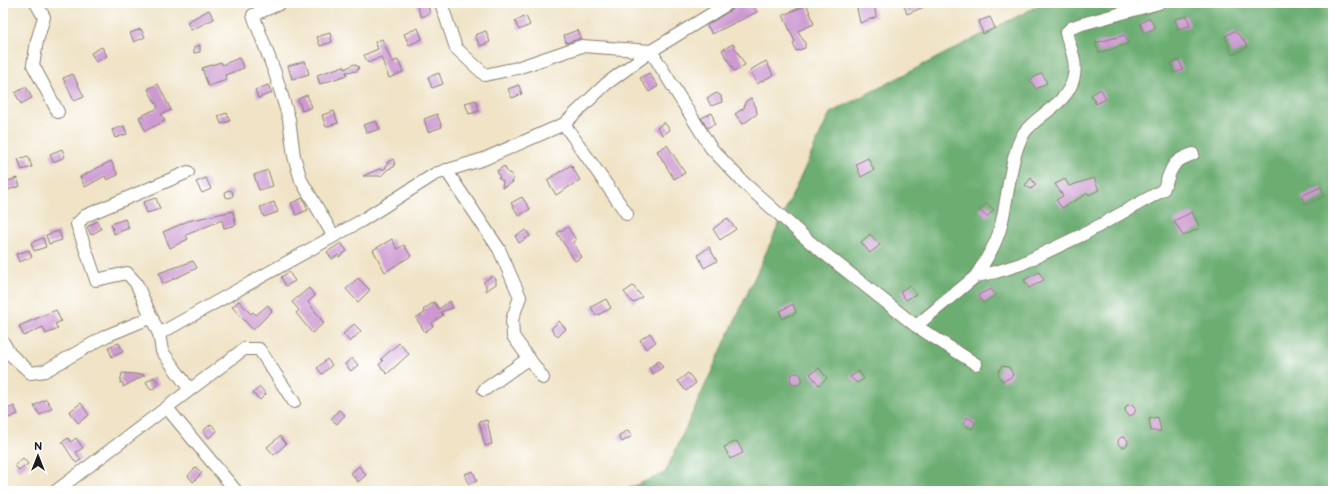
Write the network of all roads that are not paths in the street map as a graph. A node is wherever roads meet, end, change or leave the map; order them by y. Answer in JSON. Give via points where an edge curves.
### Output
{"nodes":[{"id":1,"x":36,"y":3,"type":"edge"},
{"id":2,"x":281,"y":3,"type":"edge"},
{"id":3,"x":441,"y":3,"type":"edge"},
{"id":4,"x":729,"y":3,"type":"edge"},
{"id":5,"x":1159,"y":3,"type":"edge"},
{"id":6,"x":651,"y":51,"type":"junction"},
{"id":7,"x":58,"y":112,"type":"dead end"},
{"id":8,"x":564,"y":124,"type":"junction"},
{"id":9,"x":1193,"y":154,"type":"dead end"},
{"id":10,"x":446,"y":170,"type":"junction"},
{"id":11,"x":188,"y":172,"type":"dead end"},
{"id":12,"x":627,"y":214,"type":"dead end"},
{"id":13,"x":333,"y":235,"type":"junction"},
{"id":14,"x":976,"y":276,"type":"junction"},
{"id":15,"x":152,"y":317,"type":"junction"},
{"id":16,"x":916,"y":326,"type":"junction"},
{"id":17,"x":159,"y":334,"type":"junction"},
{"id":18,"x":3,"y":342,"type":"edge"},
{"id":19,"x":529,"y":358,"type":"junction"},
{"id":20,"x":976,"y":364,"type":"dead end"},
{"id":21,"x":543,"y":378,"type":"dead end"},
{"id":22,"x":190,"y":390,"type":"junction"},
{"id":23,"x":484,"y":390,"type":"dead end"},
{"id":24,"x":294,"y":402,"type":"dead end"},
{"id":25,"x":167,"y":408,"type":"junction"},
{"id":26,"x":56,"y":491,"type":"edge"},
{"id":27,"x":236,"y":491,"type":"edge"}],
"edges":[{"from":1,"to":7,"type":"street","via":[[44,17],[33,65]]},
{"from":2,"to":13,"type":"street","via":[[253,15],[276,73],[289,119],[294,156],[301,180]]},
{"from":3,"to":6,"type":"street","via":[[456,48],[485,75],[517,68],[582,46]]},
{"from":4,"to":6,"type":"street"},
{"from":5,"to":14,"type":"street","via":[[1082,24],[1066,33],[1076,68],[1072,82],[1060,102],[1024,132],[1015,152],[1010,186],[994,248]]},
{"from":6,"to":8,"type":"street","via":[[606,84]]},
{"from":6,"to":16,"type":"street","via":[[710,148],[744,183],[810,242]]},
{"from":8,"to":10,"type":"street","via":[[484,159]]},
{"from":8,"to":12,"type":"street"},
{"from":9,"to":14,"type":"street","via":[[1172,164],[1163,190],[1086,234],[1021,264]]},
{"from":10,"to":13,"type":"street","via":[[435,174],[361,221]]},
{"from":10,"to":19,"type":"street","via":[[499,249],[520,297],[512,320],[513,336]]},
{"from":11,"to":15,"type":"street","via":[[85,216],[77,224],[96,280],[127,273],[136,283]]},
{"from":13,"to":17,"type":"street"},
{"from":14,"to":16,"type":"street"},
{"from":15,"to":17,"type":"street"},
{"from":15,"to":18,"type":"street","via":[[106,336],[45,371],[30,373],[10,354]]},
{"from":16,"to":20,"type":"street"},
{"from":17,"to":22,"type":"street","via":[[162,351]]},
{"from":19,"to":21,"type":"street"},
{"from":19,"to":23,"type":"street"},
{"from":22,"to":24,"type":"street","via":[[244,349],[259,349]]},
{"from":22,"to":25,"type":"street"},
{"from":25,"to":26,"type":"street"},
{"from":25,"to":27,"type":"street"}]}
